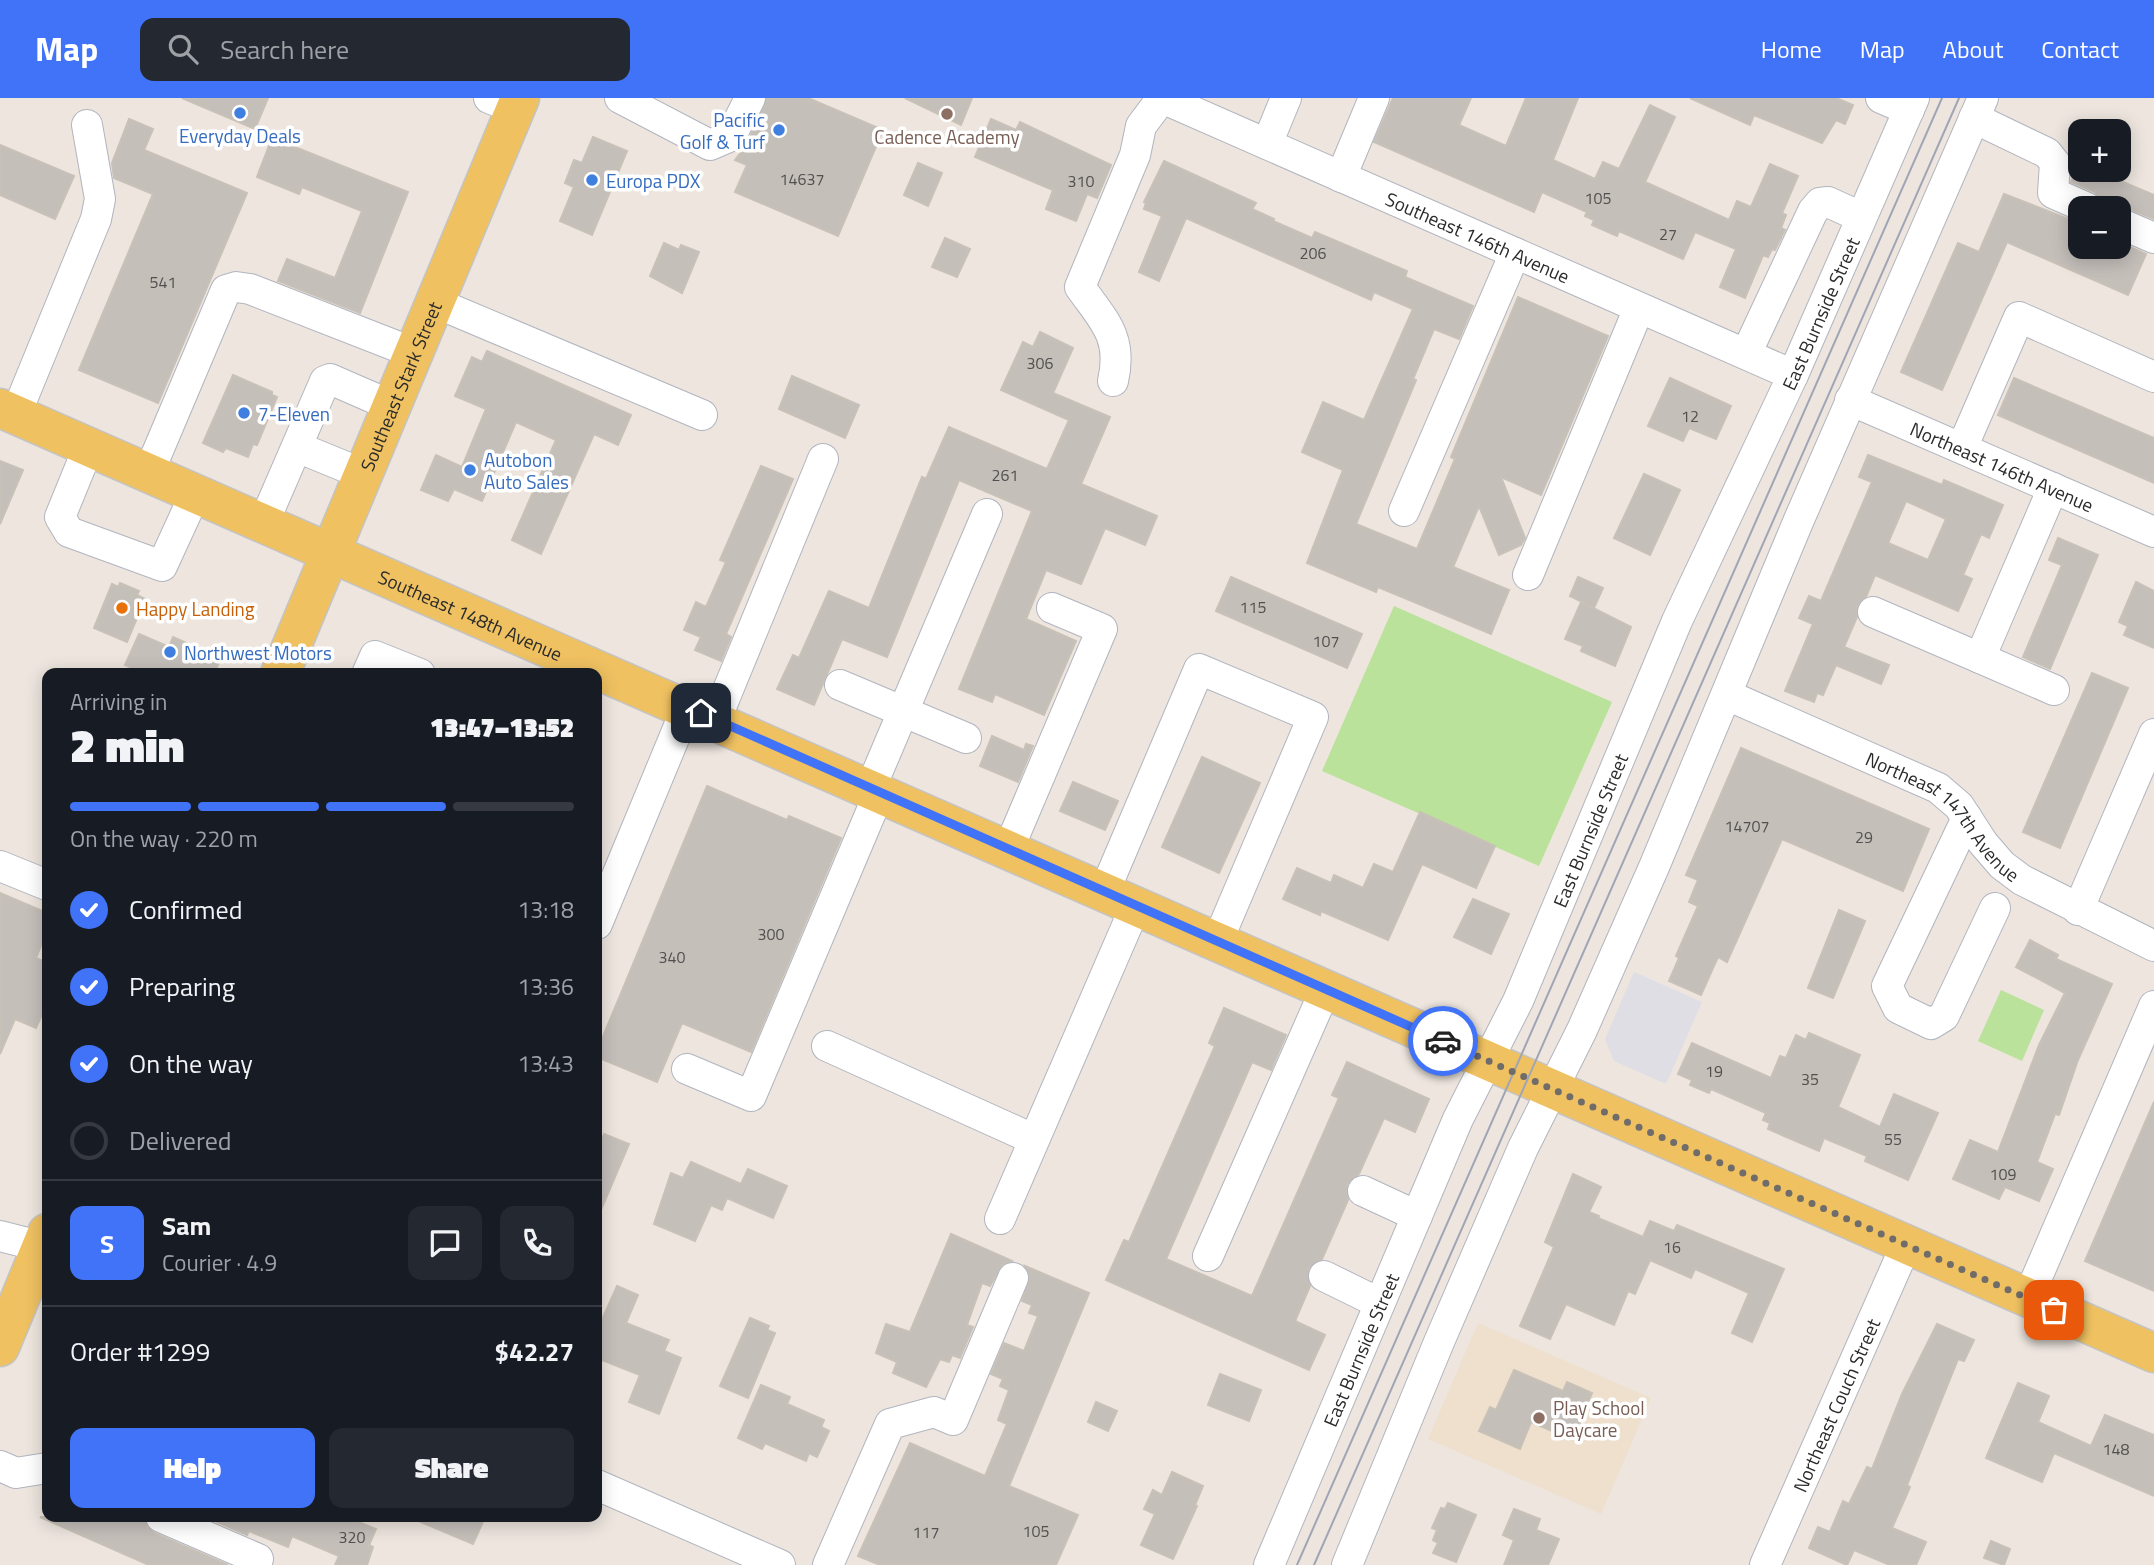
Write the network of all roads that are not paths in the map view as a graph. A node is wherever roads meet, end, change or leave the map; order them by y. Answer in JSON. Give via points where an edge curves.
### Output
{"nodes":[{"id":1,"x":750,"y":98,"type":"edge"},
{"id":2,"x":1162,"y":98,"type":"edge"},
{"id":3,"x":1286,"y":98,"type":"edge"},
{"id":4,"x":1374,"y":98,"type":"edge"},
{"id":5,"x":1881,"y":98,"type":"edge"},
{"id":6,"x":619,"y":99,"type":"edge"},
{"id":7,"x":508,"y":102,"type":"edge"},
{"id":8,"x":1911,"y":104,"type":"edge"},
{"id":9,"x":1978,"y":108,"type":"edge"},
{"id":10,"x":87,"y":125,"type":"dead end"},
{"id":11,"x":1267,"y":144,"type":"junction"},
{"id":12,"x":1341,"y":177,"type":"junction"},
{"id":13,"x":2068,"y":200,"type":"edge"},
{"id":14,"x":1861,"y":217,"type":"junction"},
{"id":15,"x":2131,"y":228,"type":"edge"},
{"id":16,"x":2154,"y":238,"type":"edge"},
{"id":17,"x":1515,"y":253,"type":"junction"},
{"id":18,"x":435,"y":302,"type":"junction"},
{"id":19,"x":1639,"y":308,"type":"junction"},
{"id":20,"x":414,"y":353,"type":"junction"},
{"id":21,"x":1746,"y":354,"type":"junction"},
{"id":22,"x":1793,"y":375,"type":"junction"},
{"id":23,"x":2154,"y":377,"type":"edge"},
{"id":24,"x":1113,"y":381,"type":"dead end"},
{"id":25,"x":1850,"y":400,"type":"junction"},
{"id":26,"x":392,"y":405,"type":"junction"},
{"id":27,"x":8,"y":411,"type":"edge"},
{"id":28,"x":702,"y":415,"type":"dead end"},
{"id":29,"x":89,"y":446,"type":"junction"},
{"id":30,"x":297,"y":447,"type":"junction"},
{"id":31,"x":1962,"y":448,"type":"junction"},
{"id":32,"x":823,"y":459,"type":"dead end"},
{"id":33,"x":149,"y":472,"type":"junction"},
{"id":34,"x":363,"y":474,"type":"junction"},
{"id":35,"x":2053,"y":488,"type":"junction"},
{"id":36,"x":196,"y":492,"type":"junction"},
{"id":37,"x":1404,"y":511,"type":"dead end"},
{"id":38,"x":987,"y":514,"type":"dead end"},
{"id":39,"x":264,"y":522,"type":"junction"},
{"id":40,"x":2154,"y":532,"type":"edge"},
{"id":41,"x":331,"y":551,"type":"junction"},
{"id":42,"x":1528,"y":575,"type":"dead end"},
{"id":43,"x":1052,"y":608,"type":"dead end"},
{"id":44,"x":1873,"y":612,"type":"dead end"},
{"id":45,"x":1980,"y":658,"type":"junction"},
{"id":46,"x":573,"y":666,"type":"edge"},
{"id":47,"x":282,"y":668,"type":"edge"},
{"id":48,"x":370,"y":668,"type":"edge"},
{"id":49,"x":405,"y":668,"type":"edge"},
{"id":50,"x":602,"y":677,"type":"edge"},
{"id":51,"x":840,"y":685,"type":"dead end"},
{"id":52,"x":2054,"y":690,"type":"dead end"},
{"id":53,"x":1727,"y":695,"type":"junction"},
{"id":54,"x":904,"y":712,"type":"junction"},
{"id":55,"x":701,"y":713,"type":"junction"},
{"id":56,"x":2154,"y":734,"type":"edge"},
{"id":57,"x":966,"y":738,"type":"dead end"},
{"id":58,"x":876,"y":789,"type":"junction"},
{"id":59,"x":1967,"y":818,"type":"junction"},
{"id":60,"x":1009,"y":848,"type":"junction"},
{"id":61,"x":0,"y":866,"type":"edge"},
{"id":62,"x":42,"y":883,"type":"edge"},
{"id":63,"x":1121,"y":897,"type":"junction"},
{"id":64,"x":1995,"y":908,"type":"dead end"},
{"id":65,"x":2078,"y":910,"type":"junction"},
{"id":66,"x":602,"y":914,"type":"edge"},
{"id":67,"x":1218,"y":940,"type":"junction"},
{"id":68,"x":2154,"y":946,"type":"edge"},
{"id":69,"x":1326,"y":988,"type":"junction"},
{"id":70,"x":2154,"y":1006,"type":"edge"},
{"id":71,"x":827,"y":1046,"type":"dead end"},
{"id":72,"x":687,"y":1069,"type":"dead end"},
{"id":73,"x":1520,"y":1075,"type":"junction"},
{"id":74,"x":1033,"y":1139,"type":"junction"},
{"id":75,"x":1363,"y":1191,"type":"dead end"},
{"id":76,"x":1417,"y":1216,"type":"junction"},
{"id":77,"x":1000,"y":1219,"type":"dead end"},
{"id":78,"x":0,"y":1236,"type":"edge"},
{"id":79,"x":42,"y":1241,"type":"edge"},
{"id":80,"x":1906,"y":1245,"type":"junction"},
{"id":81,"x":42,"y":1251,"type":"edge"},
{"id":82,"x":1208,"y":1256,"type":"dead end"},
{"id":83,"x":1324,"y":1276,"type":"dead end"},
{"id":84,"x":1013,"y":1278,"type":"dead end"},
{"id":85,"x":2028,"y":1298,"type":"junction"},
{"id":86,"x":1379,"y":1303,"type":"junction"},
{"id":87,"x":0,"y":1347,"type":"edge"},
{"id":88,"x":2154,"y":1353,"type":"edge"},
{"id":89,"x":0,"y":1466,"type":"edge"},
{"id":90,"x":42,"y":1469,"type":"edge"},
{"id":91,"x":602,"y":1487,"type":"edge"},
{"id":92,"x":173,"y":1522,"type":"edge"},
{"id":93,"x":256,"y":1565,"type":"edge"},
{"id":94,"x":780,"y":1565,"type":"edge"},
{"id":95,"x":828,"y":1565,"type":"edge"},
{"id":96,"x":1269,"y":1565,"type":"edge"},
{"id":97,"x":1347,"y":1565,"type":"edge"},
{"id":98,"x":1765,"y":1565,"type":"edge"}],
"edges":[{"from":1,"to":6,"type":"street","via":[[731,136],[710,145]]},
{"from":2,"to":11,"type":"street","name":"Southeast 146th Avenue"},
{"from":2,"to":24,"type":"street","via":[[1142,126],[1135,155],[1080,287],[1110,330],[1118,357]]},
{"from":3,"to":11,"type":"street"},
{"from":4,"to":12,"type":"street"},
{"from":5,"to":8,"type":"street"},
{"from":7,"to":18,"type":"main road","name":"Southeast Stark Street"},
{"from":8,"to":14,"type":"street","name":"East Burnside Street"},
{"from":9,"to":13,"type":"street","via":[[2047,153],[2055,163],[2053,193]]},
{"from":9,"to":25,"type":"street","name":"East Burnside Street"},
{"from":10,"to":27,"type":"street","via":[[100,199],[96,219]]},
{"from":11,"to":12,"type":"street","name":"Southeast 146th Avenue"},
{"from":12,"to":17,"type":"street","name":"Southeast 146th Avenue"},
{"from":14,"to":21,"type":"street","via":[[1828,202],[1813,211]]},
{"from":14,"to":22,"type":"street","name":"East Burnside Street"},
{"from":15,"to":16,"type":"street"},
{"from":17,"to":19,"type":"street","name":"Southeast 146th Avenue"},
{"from":17,"to":37,"type":"street"},
{"from":18,"to":20,"type":"main road","name":"Southeast Stark Street"},
{"from":18,"to":28,"type":"street"},
{"from":19,"to":21,"type":"street","name":"Southeast 146th Avenue"},
{"from":19,"to":42,"type":"street"},
{"from":20,"to":26,"type":"main road","name":"Southeast Stark Street"},
{"from":20,"to":33,"type":"street","via":[[250,289],[226,290]]},
{"from":21,"to":22,"type":"street","name":"Southeast 146th Avenue"},
{"from":22,"to":73,"type":"street","name":"East Burnside Street","via":[[1677,621],[1529,976]]},
{"from":23,"to":31,"type":"street","via":[[2019,317]]},
{"from":25,"to":31,"type":"street","name":"Northeast 146th Avenue"},
{"from":25,"to":53,"type":"street","name":"East Burnside Street"},
{"from":26,"to":30,"type":"street","via":[[330,379],[325,381]]},
{"from":26,"to":34,"type":"main road","name":"Southeast Stark Street"},
{"from":27,"to":29,"type":"main road","name":"Southeast 148th Avenue"},
{"from":29,"to":33,"type":"main road","name":"Southeast 148th Avenue"},
{"from":29,"to":36,"type":"street","via":[[60,517],[69,532],[162,566]]},
{"from":30,"to":34,"type":"street"},
{"from":30,"to":39,"type":"street"},
{"from":31,"to":35,"type":"street","name":"Northeast 146th Avenue"},
{"from":32,"to":55,"type":"street"},
{"from":33,"to":36,"type":"main road","name":"Southeast 148th Avenue"},
{"from":34,"to":41,"type":"main road","name":"Southeast Stark Street"},
{"from":35,"to":40,"type":"street","name":"Northeast 146th Avenue"},
{"from":35,"to":45,"type":"street"},
{"from":36,"to":39,"type":"main road","name":"Southeast 148th Avenue"},
{"from":38,"to":54,"type":"street"},
{"from":39,"to":41,"type":"main road","name":"Southeast 148th Avenue"},
{"from":41,"to":46,"type":"main road","name":"Southeast 148th Avenue"},
{"from":41,"to":47,"type":"main road","name":"Southeast Stark Street"},
{"from":43,"to":60,"type":"street","via":[[1102,629]]},
{"from":44,"to":45,"type":"street"},
{"from":45,"to":52,"type":"street"},
{"from":48,"to":49,"type":"street","via":[[375,656]]},
{"from":50,"to":55,"type":"main road","name":"Southeast 148th Avenue"},
{"from":51,"to":54,"type":"street"},
{"from":53,"to":59,"type":"street","name":"Northeast 147th Avenue","via":[[1938,788]]},
{"from":53,"to":73,"type":"street","name":"East Burnside Street","via":[[1582,1030]]},
{"from":54,"to":57,"type":"street"},
{"from":54,"to":58,"type":"street"},
{"from":55,"to":58,"type":"main road","name":"Southeast 148th Avenue"},
{"from":55,"to":66,"type":"street"},
{"from":56,"to":65,"type":"street"},
{"from":58,"to":60,"type":"main road","name":"Southeast 148th Avenue"},
{"from":58,"to":72,"type":"street","via":[[751,1096]]},
{"from":59,"to":64,"type":"street","via":[[1887,986],[1898,1008],[1931,1024],[1944,1016]]},
{"from":59,"to":65,"type":"street","name":"Northeast 147th Avenue","via":[[2002,865]]},
{"from":60,"to":63,"type":"main road","name":"Southeast 148th Avenue"},
{"from":61,"to":62,"type":"street"},
{"from":63,"to":67,"type":"main road","name":"Southeast 148th Avenue"},
{"from":63,"to":67,"type":"street","via":[[1199,668],[1313,717]]},
{"from":63,"to":74,"type":"street"},
{"from":65,"to":68,"type":"street","name":"Northeast 147th Avenue"},
{"from":67,"to":69,"type":"main road","name":"Southeast 148th Avenue"},
{"from":69,"to":73,"type":"main road","name":"Southeast 148th Avenue"},
{"from":69,"to":82,"type":"street"},
{"from":70,"to":85,"type":"street"},
{"from":71,"to":74,"type":"street"},
{"from":73,"to":76,"type":"street","name":"East Burnside Street","via":[[1458,1119]]},
{"from":73,"to":80,"type":"main road","name":"Southeast 148th Avenue"},
{"from":73,"to":97,"type":"street","name":"East Burnside Street","via":[[1524,1149]]},
{"from":74,"to":77,"type":"street"},
{"from":75,"to":76,"type":"street"},
{"from":76,"to":86,"type":"street","name":"East Burnside Street"},
{"from":78,"to":79,"type":"street"},
{"from":80,"to":85,"type":"main road","name":"Southeast 148th Avenue"},
{"from":80,"to":98,"type":"street","name":"Northeast Couch Street"},
{"from":81,"to":87,"type":"main road"},
{"from":83,"to":86,"type":"street"},
{"from":84,"to":95,"type":"street","via":[[953,1420],[934,1412],[890,1424]]},
{"from":85,"to":88,"type":"main road","name":"Southeast 148th Avenue"},
{"from":86,"to":96,"type":"street","name":"East Burnside Street"},
{"from":89,"to":90,"type":"street","via":[[16,1473]]},
{"from":91,"to":94,"type":"street"},
{"from":92,"to":93,"type":"street","via":[[258,1559]]}]}
